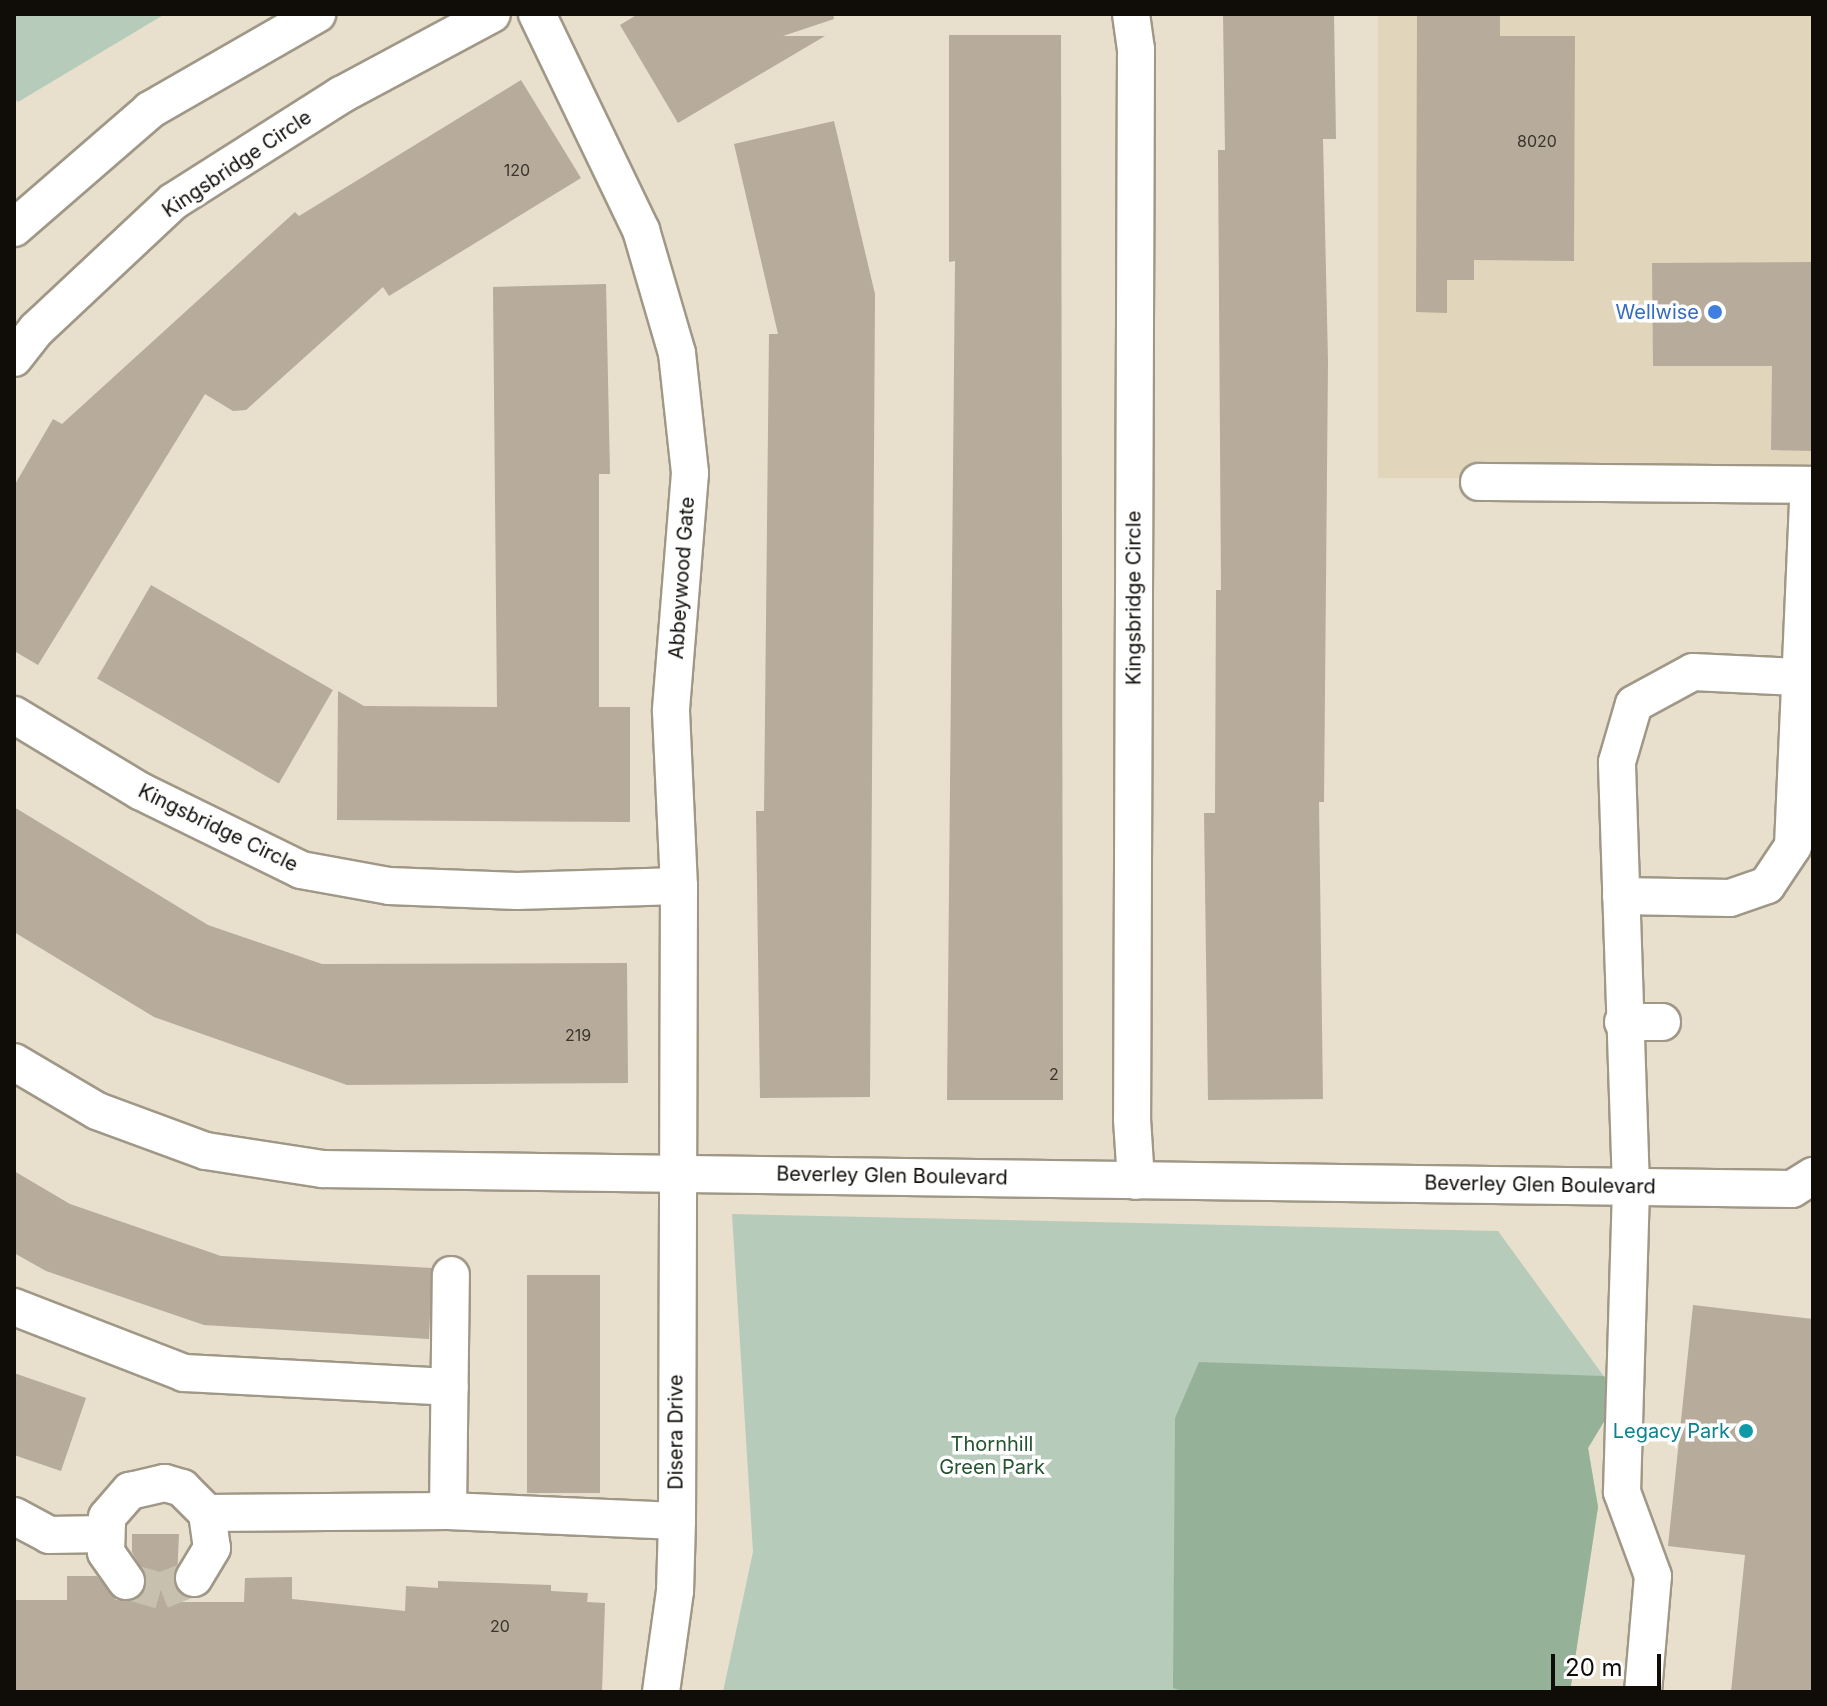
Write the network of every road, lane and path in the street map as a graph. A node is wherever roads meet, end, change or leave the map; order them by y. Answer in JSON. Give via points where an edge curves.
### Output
{"nodes":[{"id":1,"x":317,"y":14,"type":"edge"},
{"id":2,"x":492,"y":14,"type":"edge"},
{"id":3,"x":537,"y":14,"type":"edge"},
{"id":4,"x":1131,"y":14,"type":"edge"},
{"id":5,"x":14,"y":228,"type":"edge"},
{"id":6,"x":14,"y":358,"type":"edge"},
{"id":7,"x":1479,"y":482,"type":"dead end"},
{"id":8,"x":1811,"y":485,"type":"edge"},
{"id":9,"x":1798,"y":677,"type":"junction"},
{"id":10,"x":14,"y":715,"type":"edge"},
{"id":11,"x":679,"y":886,"type":"junction"},
{"id":12,"x":1621,"y":896,"type":"junction"},
{"id":13,"x":1623,"y":1022,"type":"junction"},
{"id":14,"x":1662,"y":1022,"type":"dead end"},
{"id":15,"x":14,"y":1062,"type":"edge"},
{"id":16,"x":676,"y":1170,"type":"junction"},
{"id":17,"x":1136,"y":1181,"type":"junction"},
{"id":18,"x":1631,"y":1187,"type":"junction"},
{"id":19,"x":1806,"y":1190,"type":"edge"},
{"id":20,"x":451,"y":1275,"type":"dead end"},
{"id":21,"x":14,"y":1307,"type":"edge"},
{"id":22,"x":450,"y":1387,"type":"junction"},
{"id":23,"x":448,"y":1511,"type":"junction"},
{"id":24,"x":207,"y":1513,"type":"junction"},
{"id":25,"x":14,"y":1516,"type":"edge"},
{"id":26,"x":677,"y":1521,"type":"junction"},
{"id":27,"x":104,"y":1534,"type":"junction"},
{"id":28,"x":194,"y":1578,"type":"dead end"},
{"id":29,"x":126,"y":1581,"type":"dead end"},
{"id":30,"x":661,"y":1692,"type":"edge"},
{"id":31,"x":1643,"y":1692,"type":"edge"}],
"edges":[{"from":1,"to":5,"type":"street","via":[[150,110]]},
{"from":2,"to":6,"type":"street","name":"Kingsbridge Circle","via":[[341,95],[174,201]]},
{"from":3,"to":11,"type":"street","name":"Abbeywood Gate","via":[[641,230],[679,365],[690,473],[671,711]]},
{"from":4,"to":17,"type":"street","name":"Kingsbridge Circle","via":[[1136,49]]},
{"from":7,"to":8,"type":"street"},
{"from":8,"to":9,"type":"street"},
{"from":9,"to":12,"type":"street","via":[[1793,846],[1767,885],[1730,898]]},
{"from":9,"to":12,"type":"street","via":[[1693,672],[1634,704],[1617,762]]},
{"from":10,"to":11,"type":"street","name":"Kingsbridge Circle","via":[[140,791],[301,870],[389,886],[517,891]]},
{"from":11,"to":16,"type":"street","name":"Abbeywood Gate"},
{"from":12,"to":13,"type":"street"},
{"from":13,"to":14,"type":"street"},
{"from":13,"to":18,"type":"street"},
{"from":15,"to":16,"type":"street","name":"Beverley Glen Boulevard","via":[[97,1111],[220,1153],[322,1169]]},
{"from":16,"to":17,"type":"street","name":"Beverley Glen Boulevard"},
{"from":16,"to":26,"type":"street","name":"Disera Drive"},
{"from":17,"to":18,"type":"street","name":"Beverley Glen Boulevard"},
{"from":18,"to":19,"type":"street","name":"Beverley Glen Boulevard"},
{"from":18,"to":31,"type":"street","via":[[1622,1492],[1653,1576]]},
{"from":20,"to":22,"type":"street"},
{"from":21,"to":22,"type":"street","via":[[184,1373]]},
{"from":22,"to":23,"type":"street"},
{"from":23,"to":24,"type":"street"},
{"from":23,"to":26,"type":"street"},
{"from":24,"to":27,"type":"street","via":[[182,1488],[147,1484],[117,1502]]},
{"from":24,"to":28,"type":"street","via":[[212,1548]]},
{"from":25,"to":27,"type":"street","via":[[49,1535]]},
{"from":26,"to":30,"type":"street","name":"Disera Drive","via":[[675,1591]]},
{"from":27,"to":29,"type":"street","via":[[113,1568]]}]}
